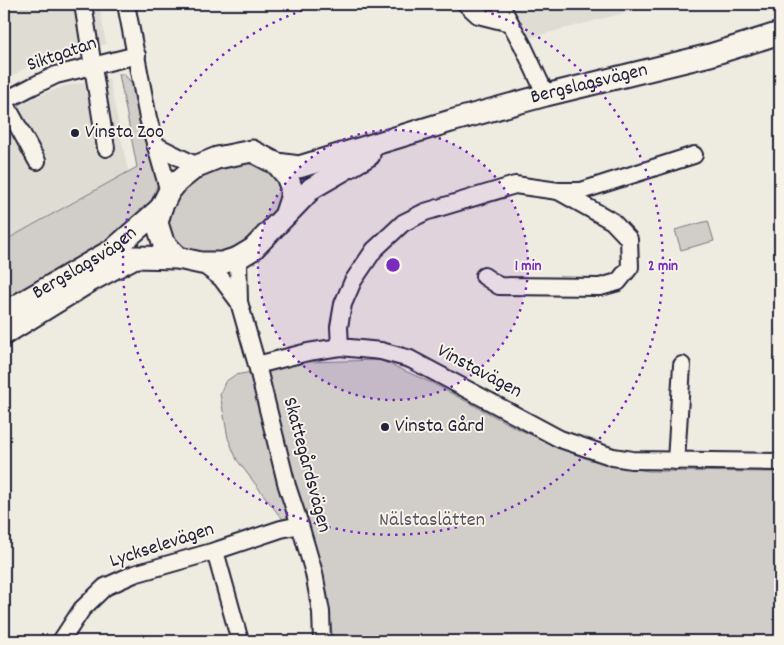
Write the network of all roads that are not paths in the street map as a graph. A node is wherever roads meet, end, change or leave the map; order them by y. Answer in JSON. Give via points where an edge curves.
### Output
{"nodes":[{"id":1,"x":83,"y":4,"type":"edge"},
{"id":2,"x":126,"y":4,"type":"edge"},
{"id":3,"x":466,"y":4,"type":"edge"},
{"id":4,"x":500,"y":4,"type":"edge"},
{"id":5,"x":510,"y":23,"type":"junction"},
{"id":6,"x":780,"y":33,"type":"edge"},
{"id":7,"x":137,"y":55,"type":"junction"},
{"id":8,"x":93,"y":65,"type":"junction"},
{"id":9,"x":546,"y":95,"type":"junction"},
{"id":10,"x":4,"y":101,"type":"edge"},
{"id":11,"x":398,"y":138,"type":"junction"},
{"id":12,"x":155,"y":145,"type":"junction"},
{"id":13,"x":106,"y":148,"type":"dead end"},
{"id":14,"x":694,"y":156,"type":"dead end"},
{"id":15,"x":37,"y":161,"type":"dead end"},
{"id":16,"x":278,"y":164,"type":"junction"},
{"id":17,"x":197,"y":166,"type":"junction"},
{"id":18,"x":558,"y":191,"type":"junction"},
{"id":19,"x":165,"y":200,"type":"junction"},
{"id":20,"x":285,"y":216,"type":"junction"},
{"id":21,"x":178,"y":258,"type":"junction"},
{"id":22,"x":238,"y":258,"type":"junction"},
{"id":23,"x":201,"y":263,"type":"junction"},
{"id":24,"x":484,"y":276,"type":"dead end"},
{"id":25,"x":239,"y":302,"type":"junction"},
{"id":26,"x":4,"y":313,"type":"edge"},
{"id":27,"x":4,"y":334,"type":"edge"},
{"id":28,"x":340,"y":347,"type":"junction"},
{"id":29,"x":257,"y":365,"type":"junction"},
{"id":30,"x":682,"y":365,"type":"dead end"},
{"id":31,"x":676,"y":461,"type":"junction"},
{"id":32,"x":780,"y":462,"type":"edge"},
{"id":33,"x":300,"y":524,"type":"junction"},
{"id":34,"x":216,"y":551,"type":"junction"},
{"id":35,"x":61,"y":641,"type":"edge"},
{"id":36,"x":240,"y":641,"type":"edge"},
{"id":37,"x":322,"y":641,"type":"edge"}],
"edges":[{"from":1,"to":8,"type":"street"},
{"from":2,"to":7,"type":"street"},
{"from":3,"to":5,"type":"street","via":[[478,15]]},
{"from":4,"to":5,"type":"street"},
{"from":5,"to":9,"type":"street"},
{"from":6,"to":9,"type":"main road","name":"Bergslagsvägen","via":[[710,55]]},
{"from":7,"to":8,"type":"street","name":"Siktgatan"},
{"from":7,"to":12,"type":"street","via":[[144,104]]},
{"from":8,"to":10,"type":"street","name":"Siktgatan","via":[[56,75]]},
{"from":8,"to":13,"type":"street"},
{"from":9,"to":11,"type":"main road","name":"Bergslagsvägen"},
{"from":10,"to":15,"type":"street"},
{"from":11,"to":16,"type":"main road","name":"Bergslagsvägen","via":[[300,167]]},
{"from":11,"to":20,"type":"main road","name":"Bergslagsvägen","via":[[312,188]]},
{"from":12,"to":17,"type":"street"},
{"from":12,"to":19,"type":"street"},
{"from":14,"to":18,"type":"street","via":[[581,191]]},
{"from":16,"to":17,"type":"main road","name":"Bergslagsvägen","via":[[252,151]]},
{"from":16,"to":20,"type":"main road","via":[[291,188]]},
{"from":17,"to":19,"type":"main road","name":"Bergslagsvägen","via":[[177,182]]},
{"from":18,"to":24,"type":"street","via":[[612,221],[629,239],[630,267],[618,282],[600,287],[499,286]]},
{"from":18,"to":28,"type":"street","via":[[516,185],[425,212],[403,223],[374,250],[353,281],[343,304]]},
{"from":19,"to":21,"type":"main road","name":"Bergslagsvägen","via":[[157,222],[163,242]]},
{"from":19,"to":26,"type":"main road","name":"Bergslagsvägen","via":[[114,249]]},
{"from":20,"to":22,"type":"main road","name":"Bergslagsvägen","via":[[252,249]]},
{"from":21,"to":23,"type":"main road","name":"Bergslagsvägen"},
{"from":21,"to":27,"type":"main road","name":"Bergslagsvägen","via":[[135,257]]},
{"from":22,"to":23,"type":"main road","name":"Bergslagsvägen","via":[[222,263]]},
{"from":22,"to":25,"type":"street","name":"Skattegårdsvägen"},
{"from":23,"to":25,"type":"street","name":"Skattegårdsvägen","via":[[222,278]]},
{"from":25,"to":29,"type":"street","name":"Skattegårdsvägen"},
{"from":28,"to":29,"type":"street","name":"Vinstavägen"},
{"from":28,"to":31,"type":"street","name":"Vinstavägen","via":[[380,351],[410,359],[560,439],[589,450],[632,460]]},
{"from":29,"to":33,"type":"street","name":"Skattegårdsvägen","via":[[286,486]]},
{"from":30,"to":31,"type":"street"},
{"from":31,"to":32,"type":"street","name":"Vinstavägen"},
{"from":33,"to":34,"type":"street","name":"Lyckselevägen"},
{"from":33,"to":37,"type":"street","name":"Skattegårdsvägen","via":[[314,572]]},
{"from":34,"to":35,"type":"street","name":"Lyckselevägen","via":[[134,574],[105,587],[82,609]]},
{"from":34,"to":36,"type":"street"}]}
